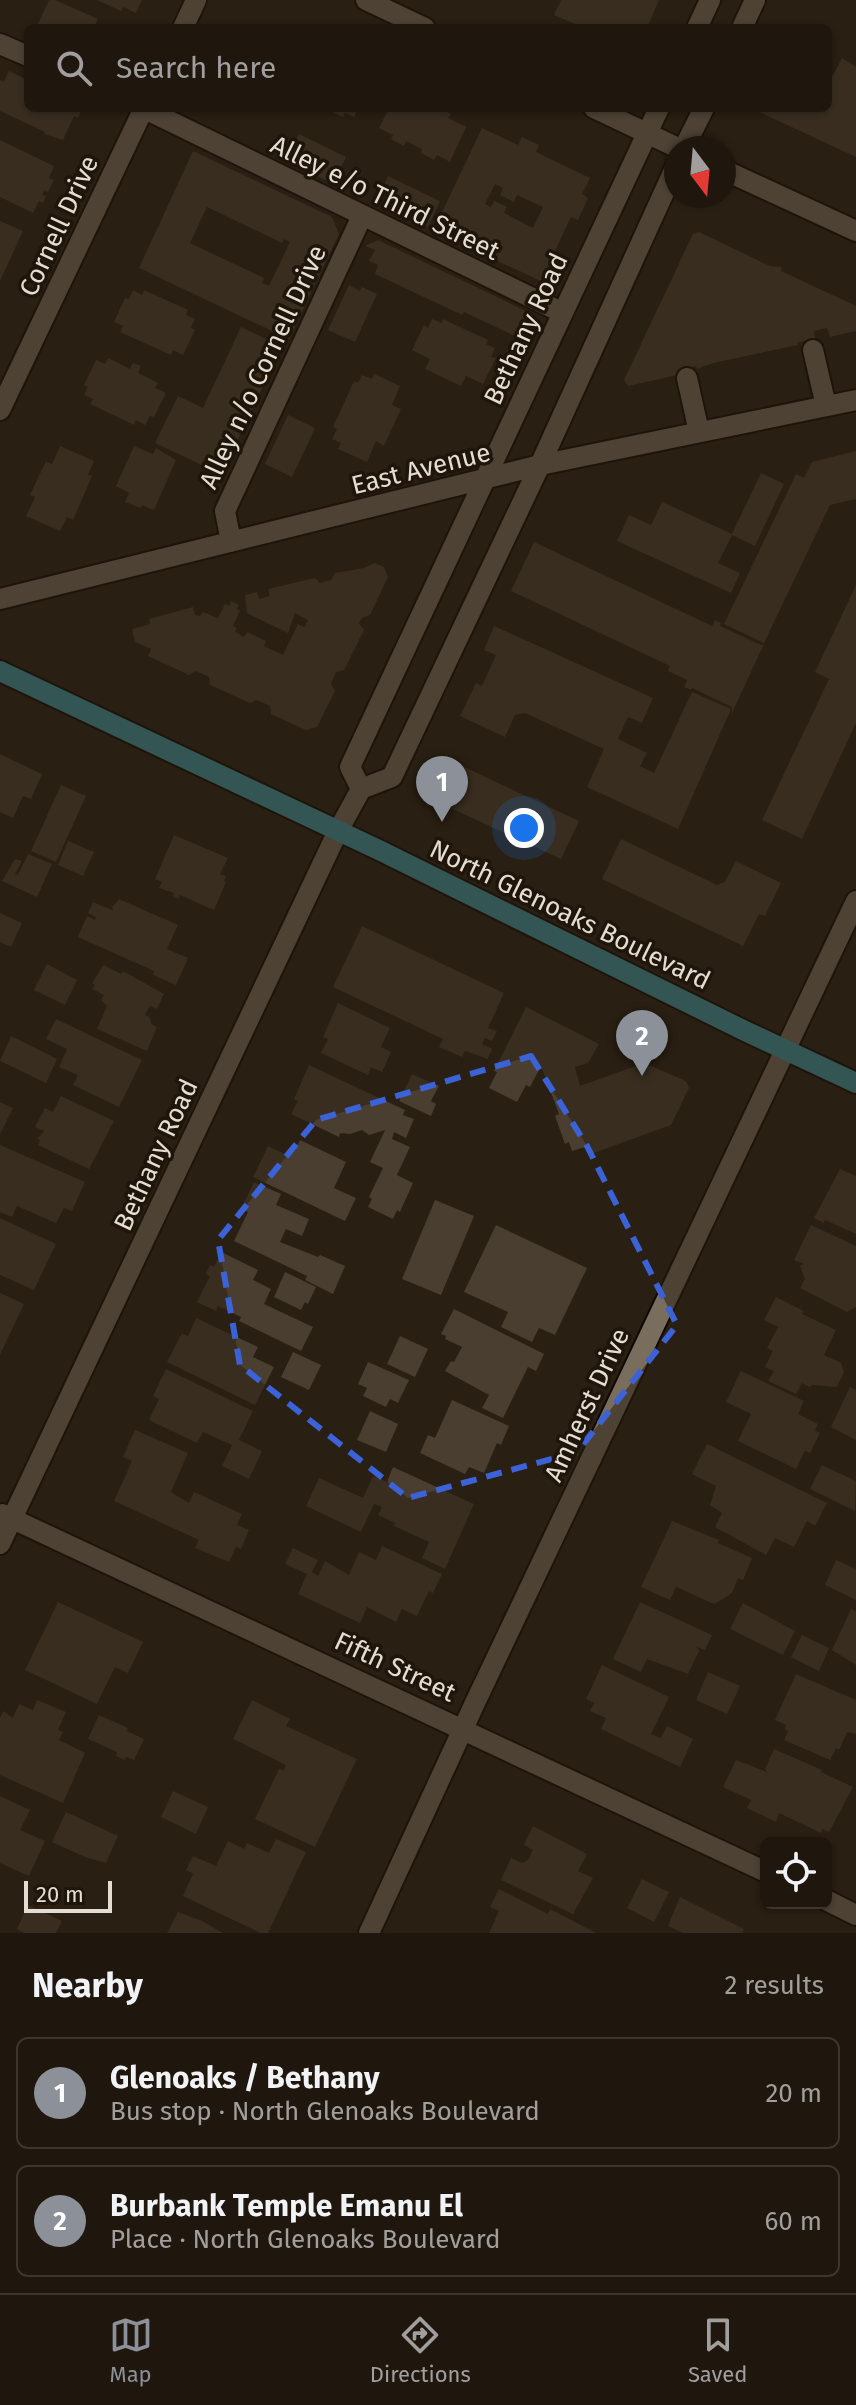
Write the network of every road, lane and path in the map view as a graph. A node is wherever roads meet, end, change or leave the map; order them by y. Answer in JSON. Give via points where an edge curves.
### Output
{"nodes":[{"id":1,"x":196,"y":0,"type":"edge"},
{"id":2,"x":366,"y":0,"type":"edge"},
{"id":3,"x":710,"y":0,"type":"edge"},
{"id":4,"x":755,"y":0,"type":"edge"},
{"id":5,"x":185,"y":24,"type":"edge"},
{"id":6,"x":417,"y":24,"type":"edge"},
{"id":7,"x":699,"y":24,"type":"edge"},
{"id":8,"x":744,"y":24,"type":"edge"},
{"id":9,"x":0,"y":44,"type":"edge"},
{"id":10,"x":24,"y":54,"type":"edge"},
{"id":11,"x":142,"y":112,"type":"edge"},
{"id":12,"x":152,"y":112,"type":"edge"},
{"id":13,"x":602,"y":112,"type":"edge"},
{"id":14,"x":657,"y":112,"type":"edge"},
{"id":15,"x":702,"y":112,"type":"edge"},
{"id":16,"x":648,"y":134,"type":"junction"},
{"id":17,"x":690,"y":136,"type":"edge"},
{"id":18,"x":664,"y":141,"type":"edge"},
{"id":19,"x":736,"y":176,"type":"edge"},
{"id":20,"x":664,"y":192,"type":"edge"},
{"id":21,"x":362,"y":216,"type":"junction"},
{"id":22,"x":856,"y":231,"type":"edge"},
{"id":23,"x":561,"y":312,"type":"junction"},
{"id":24,"x":813,"y":350,"type":"dead end"},
{"id":25,"x":687,"y":378,"type":"dead end"},
{"id":26,"x":856,"y":400,"type":"edge"},
{"id":27,"x":826,"y":406,"type":"junction"},
{"id":28,"x":0,"y":410,"type":"edge"},
{"id":29,"x":699,"y":432,"type":"junction"},
{"id":30,"x":540,"y":465,"type":"junction"},
{"id":31,"x":485,"y":480,"type":"junction"},
{"id":32,"x":231,"y":542,"type":"junction"},
{"id":33,"x":0,"y":599,"type":"edge"},
{"id":34,"x":0,"y":671,"type":"edge"},
{"id":35,"x":361,"y":789,"type":"junction"},
{"id":36,"x":338,"y":831,"type":"junction"},
{"id":37,"x":856,"y":901,"type":"edge"},
{"id":38,"x":784,"y":1050,"type":"junction"},
{"id":39,"x":856,"y":1083,"type":"edge"},
{"id":40,"x":6,"y":1516,"type":"edge"},
{"id":41,"x":0,"y":1544,"type":"edge"},
{"id":42,"x":463,"y":1728,"type":"junction"},
{"id":43,"x":760,"y":1869,"type":"edge"},
{"id":44,"x":832,"y":1903,"type":"edge"},
{"id":45,"x":856,"y":1915,"type":"edge"},
{"id":46,"x":369,"y":1933,"type":"edge"}],
"edges":[{"from":1,"to":5,"type":"street"},
{"from":2,"to":6,"type":"street"},
{"from":3,"to":7,"type":"street"},
{"from":4,"to":8,"type":"street"},
{"from":9,"to":10,"type":"street"},
{"from":11,"to":28,"type":"street","name":"Cornell Drive"},
{"from":12,"to":21,"type":"street","name":"Alley e/o Third Street"},
{"from":13,"to":16,"type":"street"},
{"from":14,"to":16,"type":"street","name":"Bethany Road"},
{"from":15,"to":17,"type":"street"},
{"from":16,"to":18,"type":"street"},
{"from":16,"to":23,"type":"street","name":"Bethany Road"},
{"from":19,"to":22,"type":"street"},
{"from":20,"to":30,"type":"street"},
{"from":21,"to":23,"type":"street","name":"Alley e/o Third Street"},
{"from":21,"to":32,"type":"street","name":"Alley n/o Cornell Drive","via":[[225,511]]},
{"from":23,"to":31,"type":"street","name":"Bethany Road"},
{"from":24,"to":27,"type":"street"},
{"from":25,"to":29,"type":"street"},
{"from":26,"to":27,"type":"street","name":"East Avenue"},
{"from":27,"to":29,"type":"street","name":"East Avenue"},
{"from":29,"to":30,"type":"street","name":"East Avenue"},
{"from":30,"to":31,"type":"street","name":"East Avenue"},
{"from":30,"to":35,"type":"street","via":[[392,777]]},
{"from":31,"to":32,"type":"street","name":"East Avenue"},
{"from":31,"to":35,"type":"street","name":"Bethany Road","via":[[350,767]]},
{"from":32,"to":33,"type":"street","name":"East Avenue"},
{"from":34,"to":36,"type":"main road","name":"North Glenoaks Boulevard"},
{"from":35,"to":36,"type":"street","name":"Bethany Road"},
{"from":36,"to":38,"type":"main road","name":"North Glenoaks Boulevard"},
{"from":36,"to":40,"type":"street","name":"Bethany Road"},
{"from":37,"to":38,"type":"street","name":"Amherst Drive"},
{"from":38,"to":39,"type":"main road","name":"North Glenoaks Boulevard"},
{"from":38,"to":42,"type":"street","name":"Amherst Drive"},
{"from":40,"to":41,"type":"street","name":"Bethany Road"},
{"from":40,"to":42,"type":"street","name":"Fifth Street"},
{"from":42,"to":43,"type":"street","name":"Fifth Street"},
{"from":42,"to":46,"type":"street","name":"Amherst Drive"},
{"from":44,"to":45,"type":"street"}]}
